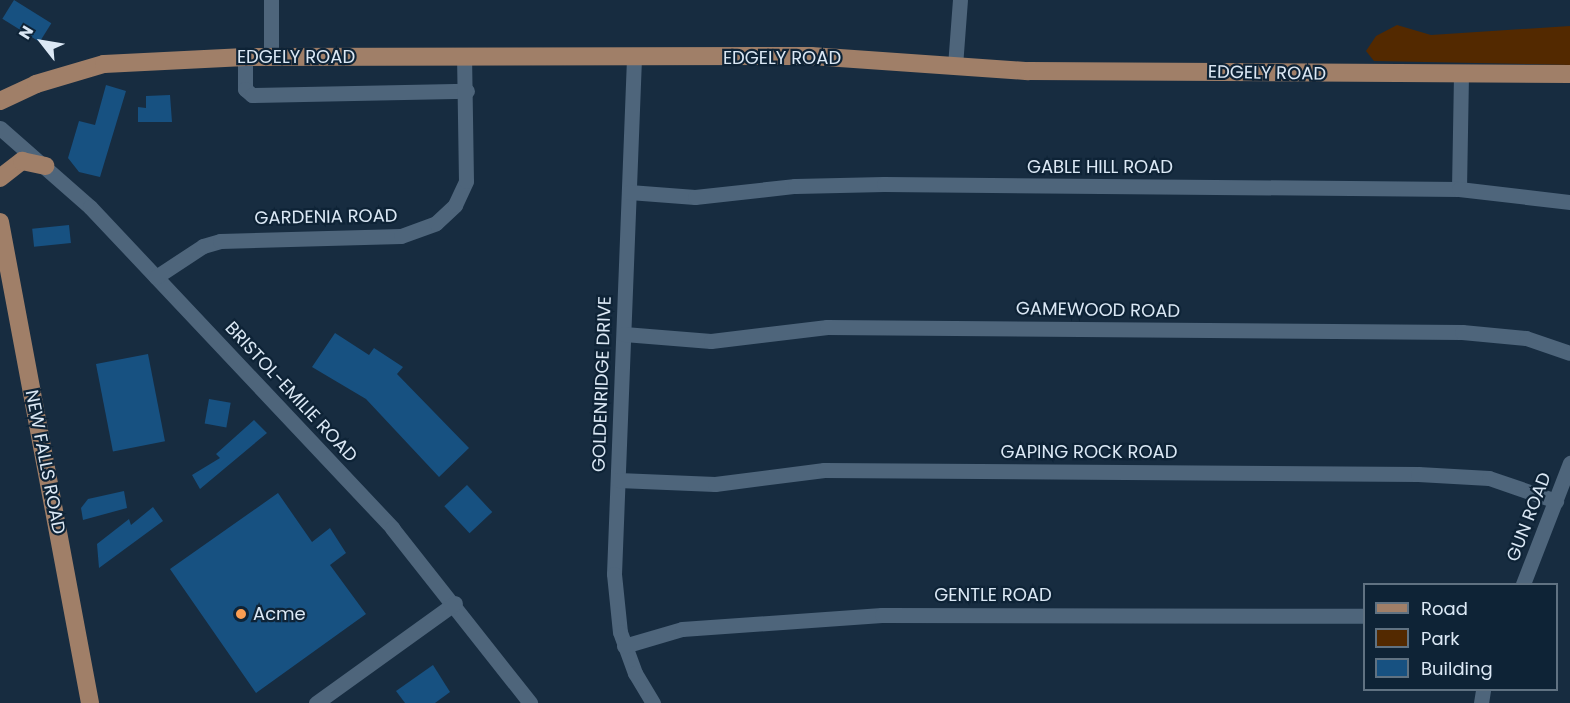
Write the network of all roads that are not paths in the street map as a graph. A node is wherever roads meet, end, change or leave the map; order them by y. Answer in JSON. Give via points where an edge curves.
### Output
{"nodes":[{"id":1,"x":272,"y":0,"type":"edge"},
{"id":2,"x":960,"y":0,"type":"edge"},
{"id":3,"x":271,"y":56,"type":"junction"},
{"id":4,"x":245,"y":57,"type":"junction"},
{"id":5,"x":464,"y":58,"type":"junction"},
{"id":6,"x":634,"y":58,"type":"junction"},
{"id":7,"x":954,"y":66,"type":"junction"},
{"id":8,"x":1461,"y":74,"type":"junction"},
{"id":9,"x":1570,"y":74,"type":"edge"},
{"id":10,"x":467,"y":92,"type":"junction"},
{"id":11,"x":0,"y":101,"type":"edge"},
{"id":12,"x":0,"y":128,"type":"edge"},
{"id":13,"x":45,"y":166,"type":"junction"},
{"id":14,"x":0,"y":178,"type":"edge"},
{"id":15,"x":1459,"y":189,"type":"junction"},
{"id":16,"x":629,"y":192,"type":"junction"},
{"id":17,"x":1570,"y":202,"type":"edge"},
{"id":18,"x":0,"y":222,"type":"edge"},
{"id":19,"x":156,"y":277,"type":"junction"},
{"id":20,"x":624,"y":334,"type":"junction"},
{"id":21,"x":1570,"y":353,"type":"edge"},
{"id":22,"x":1570,"y":463,"type":"edge"},
{"id":23,"x":618,"y":480,"type":"junction"},
{"id":24,"x":1556,"y":501,"type":"junction"},
{"id":25,"x":1524,"y":583,"type":"edge"},
{"id":26,"x":455,"y":603,"type":"junction"},
{"id":27,"x":1363,"y":616,"type":"edge"},
{"id":28,"x":624,"y":646,"type":"junction"},
{"id":29,"x":90,"y":703,"type":"edge"},
{"id":30,"x":316,"y":703,"type":"edge"},
{"id":31,"x":530,"y":703,"type":"edge"},
{"id":32,"x":653,"y":703,"type":"edge"}],
"edges":[{"from":1,"to":3,"type":"street"},
{"from":2,"to":7,"type":"street"},
{"from":3,"to":4,"type":"main road","name":"EDGELY ROAD"},
{"from":3,"to":5,"type":"main road","name":"EDGELY ROAD"},
{"from":4,"to":10,"type":"street","via":[[245,89],[252,95]]},
{"from":4,"to":11,"type":"main road","name":"EDGELY ROAD","via":[[104,64],[36,84]]},
{"from":5,"to":6,"type":"main road","name":"EDGELY ROAD"},
{"from":5,"to":10,"type":"street","name":"GARDENIA ROAD"},
{"from":6,"to":7,"type":"main road","name":"EDGELY ROAD","via":[[811,56]]},
{"from":6,"to":16,"type":"street","name":"GOLDENRIDGE DRIVE"},
{"from":7,"to":8,"type":"main road","name":"EDGELY ROAD","via":[[1028,71]]},
{"from":8,"to":9,"type":"main road","name":"EDGELY ROAD"},
{"from":8,"to":15,"type":"street"},
{"from":10,"to":19,"type":"street","name":"GARDENIA ROAD","via":[[466,181],[455,205],[436,223],[401,236],[220,241],[203,246]]},
{"from":12,"to":13,"type":"street","name":"BRISTOL-EMILIE ROAD"},
{"from":13,"to":14,"type":"main road","via":[[22,161]]},
{"from":13,"to":19,"type":"street","name":"BRISTOL-EMILIE ROAD"},
{"from":15,"to":16,"type":"street","name":"GABLE HILL ROAD","via":[[884,183],[773,188],[717,196]]},
{"from":15,"to":17,"type":"street","name":"GABLE HILL ROAD"},
{"from":16,"to":20,"type":"street","name":"GOLDENRIDGE DRIVE"},
{"from":18,"to":29,"type":"main road","name":"NEW FALLS ROAD"},
{"from":19,"to":26,"type":"street","name":"BRISTOL-EMILIE ROAD","via":[[392,528]]},
{"from":20,"to":21,"type":"street","name":"GAMEWOOD ROAD","via":[[711,341],[827,327],[1462,332],[1526,338]]},
{"from":20,"to":23,"type":"street","name":"GOLDENRIDGE DRIVE"},
{"from":22,"to":24,"type":"street","name":"GUN ROAD"},
{"from":23,"to":24,"type":"street","name":"GAPING ROCK ROAD","via":[[715,484],[824,470],[1418,474],[1489,478]]},
{"from":23,"to":28,"type":"street","name":"GOLDENRIDGE DRIVE","via":[[614,574]]},
{"from":24,"to":25,"type":"street","name":"GUN ROAD"},
{"from":26,"to":30,"type":"street"},
{"from":26,"to":31,"type":"street","name":"BRISTOL-EMILIE ROAD"},
{"from":27,"to":28,"type":"street","name":"GENTLE ROAD","via":[[882,615],[682,629]]},
{"from":28,"to":32,"type":"street","name":"GOLDENRIDGE DRIVE"}]}
